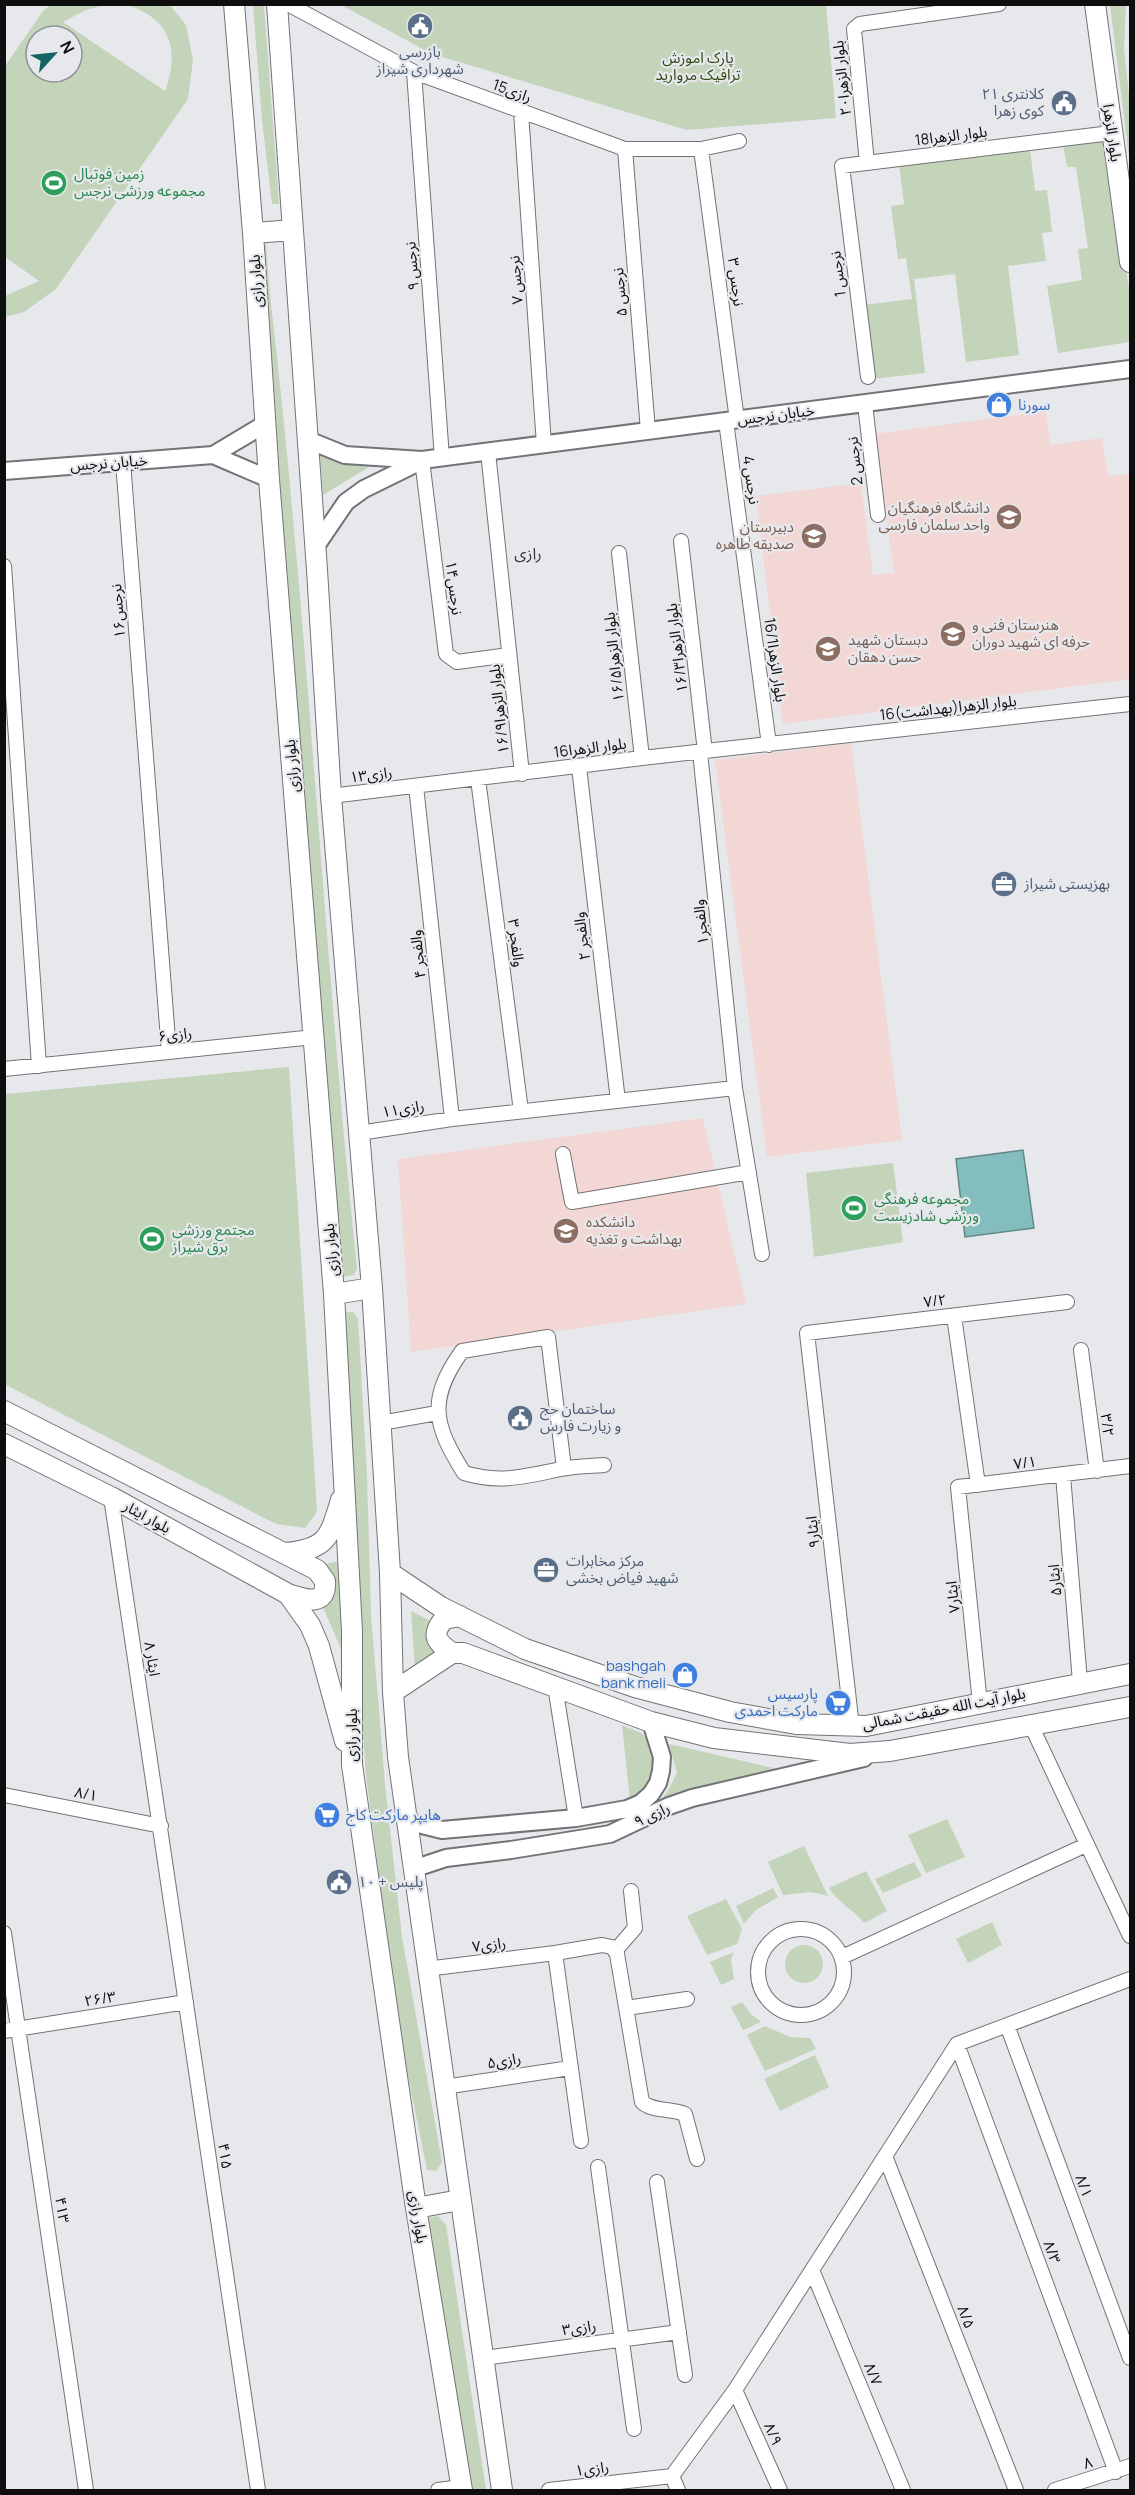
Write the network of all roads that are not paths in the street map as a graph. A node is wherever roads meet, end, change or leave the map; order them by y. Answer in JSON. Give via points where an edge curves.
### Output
{"nodes":[{"id":1,"x":234,"y":4,"type":"edge"},
{"id":2,"x":277,"y":4,"type":"edge"},
{"id":3,"x":288,"y":4,"type":"edge"},
{"id":4,"x":999,"y":4,"type":"edge"},
{"id":5,"x":1095,"y":4,"type":"edge"},
{"id":6,"x":414,"y":72,"type":"junction"},
{"id":7,"x":521,"y":112,"type":"junction"},
{"id":8,"x":1111,"y":133,"type":"junction"},
{"id":9,"x":739,"y":141,"type":"dead end"},
{"id":10,"x":702,"y":149,"type":"junction"},
{"id":11,"x":626,"y":150,"type":"junction"},
{"id":12,"x":867,"y":163,"type":"junction"},
{"id":13,"x":842,"y":166,"type":"joint"},
{"id":14,"x":293,"y":230,"type":"junction"},
{"id":15,"x":253,"y":233,"type":"junction"},
{"id":16,"x":1131,"y":262,"type":"edge"},
{"id":17,"x":1131,"y":369,"type":"edge"},
{"id":18,"x":868,"y":377,"type":"dead end"},
{"id":19,"x":866,"y":404,"type":"junction"},
{"id":20,"x":732,"y":420,"type":"junction"},
{"id":21,"x":265,"y":424,"type":"junction"},
{"id":22,"x":648,"y":431,"type":"junction"},
{"id":23,"x":308,"y":440,"type":"junction"},
{"id":24,"x":544,"y":445,"type":"junction"},
{"id":25,"x":488,"y":452,"type":"junction"},
{"id":26,"x":213,"y":455,"type":"junction"},
{"id":27,"x":442,"y":458,"type":"junction"},
{"id":28,"x":422,"y":460,"type":"junction"},
{"id":29,"x":123,"y":462,"type":"junction"},
{"id":30,"x":4,"y":471,"type":"edge"},
{"id":31,"x":269,"y":479,"type":"junction"},
{"id":32,"x":878,"y":514,"type":"dead end"},
{"id":33,"x":681,"y":541,"type":"dead end"},
{"id":34,"x":316,"y":546,"type":"junction"},
{"id":35,"x":619,"y":553,"type":"dead end"},
{"id":36,"x":4,"y":566,"type":"edge"},
{"id":37,"x":747,"y":579,"type":"joint"},
{"id":38,"x":509,"y":655,"type":"junction"},
{"id":39,"x":1131,"y":704,"type":"edge"},
{"id":40,"x":770,"y":745,"type":"junction"},
{"id":41,"x":703,"y":752,"type":"junction"},
{"id":42,"x":642,"y":758,"type":"junction"},
{"id":43,"x":579,"y":767,"type":"junction"},
{"id":44,"x":522,"y":774,"type":"junction"},
{"id":45,"x":478,"y":779,"type":"junction"},
{"id":46,"x":416,"y":786,"type":"junction"},
{"id":47,"x":331,"y":796,"type":"junction"},
{"id":48,"x":314,"y":1037,"type":"junction"},
{"id":49,"x":169,"y":1052,"type":"junction"},
{"id":50,"x":39,"y":1066,"type":"junction"},
{"id":51,"x":4,"y":1069,"type":"edge"},
{"id":52,"x":735,"y":1088,"type":"junction"},
{"id":53,"x":618,"y":1101,"type":"junction"},
{"id":54,"x":521,"y":1111,"type":"junction"},
{"id":55,"x":452,"y":1119,"type":"junction"},
{"id":56,"x":359,"y":1133,"type":"junction"},
{"id":57,"x":563,"y":1154,"type":"dead end"},
{"id":58,"x":749,"y":1172,"type":"junction"},
{"id":59,"x":762,"y":1254,"type":"dead end"},
{"id":60,"x":372,"y":1288,"type":"junction"},
{"id":61,"x":334,"y":1294,"type":"junction"},
{"id":62,"x":1067,"y":1302,"type":"dead end"},
{"id":63,"x":954,"y":1316,"type":"junction"},
{"id":64,"x":807,"y":1333,"type":"joint"},
{"id":65,"x":1081,"y":1350,"type":"dead end"},
{"id":66,"x":4,"y":1411,"type":"edge"},
{"id":67,"x":437,"y":1413,"type":"junction"},
{"id":68,"x":381,"y":1423,"type":"junction"},
{"id":69,"x":5,"y":1449,"type":"edge"},
{"id":70,"x":604,"y":1465,"type":"dead end"},
{"id":71,"x":1131,"y":1466,"type":"edge"},
{"id":72,"x":564,"y":1468,"type":"junction"},
{"id":73,"x":1096,"y":1470,"type":"junction"},
{"id":74,"x":1063,"y":1475,"type":"junction"},
{"id":75,"x":978,"y":1485,"type":"junction"},
{"id":76,"x":345,"y":1486,"type":"junction"},
{"id":77,"x":958,"y":1487,"type":"joint"},
{"id":78,"x":111,"y":1497,"type":"junction"},
{"id":79,"x":286,"y":1553,"type":"junction"},
{"id":80,"x":390,"y":1573,"type":"junction"},
{"id":81,"x":288,"y":1594,"type":"junction"},
{"id":82,"x":460,"y":1616,"type":"junction"},
{"id":83,"x":452,"y":1653,"type":"junction"},
{"id":84,"x":1131,"y":1674,"type":"edge"},
{"id":85,"x":1080,"y":1682,"type":"junction"},
{"id":86,"x":555,"y":1686,"type":"junction"},
{"id":87,"x":393,"y":1692,"type":"junction"},
{"id":88,"x":980,"y":1704,"type":"junction"},
{"id":89,"x":1131,"y":1707,"type":"edge"},
{"id":90,"x":651,"y":1722,"type":"junction"},
{"id":91,"x":1031,"y":1725,"type":"junction"},
{"id":92,"x":852,"y":1727,"type":"junction"},
{"id":93,"x":890,"y":1751,"type":"junction"},
{"id":94,"x":352,"y":1765,"type":"junction"},
{"id":95,"x":4,"y":1795,"type":"edge"},
{"id":96,"x":631,"y":1816,"type":"junction"},
{"id":97,"x":576,"y":1818,"type":"junction"},
{"id":98,"x":406,"y":1821,"type":"junction"},
{"id":99,"x":161,"y":1826,"type":"junction"},
{"id":100,"x":442,"y":1830,"type":"junction"},
{"id":101,"x":1086,"y":1845,"type":"junction"},
{"id":102,"x":446,"y":1858,"type":"junction"},
{"id":103,"x":413,"y":1869,"type":"junction"},
{"id":104,"x":631,"y":1891,"type":"dead end"},
{"id":105,"x":4,"y":1933,"type":"edge"},
{"id":106,"x":1131,"y":1936,"type":"edge"},
{"id":107,"x":615,"y":1951,"type":"junction"},
{"id":108,"x":555,"y":1953,"type":"junction"},
{"id":109,"x":842,"y":1957,"type":"junction"},
{"id":110,"x":426,"y":1969,"type":"junction"},
{"id":111,"x":1129,"y":1983,"type":"edge"},
{"id":112,"x":687,"y":1999,"type":"dead end"},
{"id":113,"x":186,"y":2002,"type":"junction"},
{"id":114,"x":626,"y":2008,"type":"junction"},
{"id":115,"x":1007,"y":2025,"type":"junction"},
{"id":116,"x":19,"y":2029,"type":"junction"},
{"id":117,"x":4,"y":2031,"type":"edge"},
{"id":118,"x":957,"y":2044,"type":"junction"},
{"id":119,"x":570,"y":2068,"type":"junction"},
{"id":120,"x":444,"y":2087,"type":"junction"},
{"id":121,"x":581,"y":2141,"type":"dead end"},
{"id":122,"x":885,"y":2156,"type":"junction"},
{"id":123,"x":698,"y":2159,"type":"dead end"},
{"id":124,"x":598,"y":2167,"type":"dead end"},
{"id":125,"x":657,"y":2182,"type":"dead end"},
{"id":126,"x":460,"y":2200,"type":"junction"},
{"id":127,"x":416,"y":2208,"type":"junction"},
{"id":128,"x":812,"y":2270,"type":"junction"},
{"id":129,"x":679,"y":2332,"type":"junction"},
{"id":130,"x":622,"y":2339,"type":"junction"},
{"id":131,"x":484,"y":2358,"type":"junction"},
{"id":132,"x":1131,"y":2358,"type":"edge"},
{"id":133,"x":685,"y":2375,"type":"dead end"},
{"id":134,"x":735,"y":2390,"type":"junction"},
{"id":135,"x":634,"y":2429,"type":"dead end"},
{"id":136,"x":1131,"y":2466,"type":"edge"},
{"id":137,"x":1116,"y":2472,"type":"junction"},
{"id":138,"x":672,"y":2476,"type":"junction"},
{"id":139,"x":639,"y":2485,"type":"edge"},
{"id":140,"x":461,"y":2489,"type":"edge"},
{"id":141,"x":86,"y":2490,"type":"edge"},
{"id":142,"x":258,"y":2490,"type":"edge"},
{"id":143,"x":438,"y":2490,"type":"edge"},
{"id":144,"x":502,"y":2490,"type":"edge"},
{"id":145,"x":549,"y":2490,"type":"edge"},
{"id":146,"x":678,"y":2490,"type":"edge"},
{"id":147,"x":780,"y":2490,"type":"edge"},
{"id":148,"x":903,"y":2490,"type":"edge"},
{"id":149,"x":1016,"y":2490,"type":"edge"},
{"id":150,"x":1055,"y":2490,"type":"edge"}],
"edges":[{"from":1,"to":15,"type":"main road","name":"بلوار رازی"},
{"from":2,"to":14,"type":"main road"},
{"from":3,"to":6,"type":"street","name":"15رازی"},
{"from":4,"to":12,"type":"street","name":"بلوار الزهرا۲۰","via":[[860,24],[854,29]]},
{"from":5,"to":8,"type":"main road","name":"بلوار الزهرا"},
{"from":6,"to":7,"type":"street","name":"15رازی"},
{"from":6,"to":27,"type":"street","name":"نرجس ۹"},
{"from":7,"to":11,"type":"street","name":"15رازی"},
{"from":7,"to":24,"type":"street","name":"نرجس ۷"},
{"from":8,"to":12,"type":"street","name":"18بلوار الزهرا"},
{"from":8,"to":16,"type":"main road","name":"بلوار الزهرا"},
{"from":9,"to":10,"type":"street","name":"15رازی"},
{"from":10,"to":11,"type":"street","name":"15رازی"},
{"from":10,"to":20,"type":"street","name":"نرجس ۳"},
{"from":11,"to":22,"type":"street","name":"نرجس ۵"},
{"from":12,"to":13,"type":"street","name":"18بلوار الزهرا"},
{"from":13,"to":18,"type":"street","name":"1 نرجس"},
{"from":14,"to":15,"type":"main road"},
{"from":14,"to":23,"type":"main road"},
{"from":15,"to":21,"type":"main road","name":"بلوار رازی"},
{"from":17,"to":19,"type":"street","name":"خیابان نرجس"},
{"from":19,"to":20,"type":"street","name":"خیابان نرجس"},
{"from":19,"to":32,"type":"street","name":"2 نرجس"},
{"from":20,"to":22,"type":"street","name":"خیابان نرجس"},
{"from":20,"to":37,"type":"street","name":"4 نرجس"},
{"from":21,"to":26,"type":"street"},
{"from":21,"to":31,"type":"main road","name":"بلوار رازی"},
{"from":22,"to":24,"type":"street","name":"خیابان نرجس"},
{"from":23,"to":28,"type":"street","via":[[345,455]]},
{"from":23,"to":34,"type":"main road"},
{"from":24,"to":25,"type":"street","name":"خیابان نرجس"},
{"from":25,"to":27,"type":"street","name":"خیابان نرجس"},
{"from":25,"to":38,"type":"street","name":"بلوار الزهرا۱۶/۹"},
{"from":26,"to":29,"type":"street","name":"خیابان نرجس"},
{"from":26,"to":31,"type":"street"},
{"from":27,"to":28,"type":"street","name":"خیابان نرجس"},
{"from":28,"to":34,"type":"street","via":[[346,502]]},
{"from":28,"to":38,"type":"street","name":"نرجس۱۴","via":[[446,654],[458,662]]},
{"from":29,"to":30,"type":"street","name":"خیابان نرجس"},
{"from":29,"to":49,"type":"street","name":"نرجس۱۶"},
{"from":31,"to":48,"type":"main road","name":"بلوار رازی"},
{"from":33,"to":41,"type":"street","name":"بلوار الزهرا۱۶/۳"},
{"from":34,"to":47,"type":"main road"},
{"from":35,"to":42,"type":"street","name":"بلوار الزهرا۱۶/۵"},
{"from":36,"to":50,"type":"street"},
{"from":37,"to":40,"type":"street","name":"بلوار الزهرا16/1"},
{"from":38,"to":44,"type":"street","name":"بلوار الزهرا۱۶/۹"},
{"from":39,"to":40,"type":"street","name":"16بلوار الزهرا(بهداشت)"},
{"from":40,"to":41,"type":"street","name":"16بلوار الزهرا"},
{"from":41,"to":42,"type":"street","name":"16بلوار الزهرا"},
{"from":41,"to":52,"type":"street","name":"والفجر۱"},
{"from":42,"to":43,"type":"street","name":"16بلوار الزهرا"},
{"from":43,"to":44,"type":"street","name":"16بلوار الزهرا"},
{"from":43,"to":53,"type":"street","name":"والفجر ۲"},
{"from":44,"to":45,"type":"street","name":"16بلوار الزهرا"},
{"from":45,"to":46,"type":"street","name":"16بلوار الزهرا"},
{"from":45,"to":54,"type":"street","name":"والفجر ۳"},
{"from":46,"to":47,"type":"street","name":"رازی۱۳"},
{"from":46,"to":55,"type":"street","name":"والفجر ۴"},
{"from":47,"to":56,"type":"main road"},
{"from":48,"to":49,"type":"street","name":"رازی۶"},
{"from":48,"to":61,"type":"main road","name":"بلوار رازی"},
{"from":49,"to":50,"type":"street","name":"رازی۶"},
{"from":50,"to":51,"type":"street","name":"رازی۶"},
{"from":52,"to":53,"type":"street","name":"رازی۱۱"},
{"from":52,"to":58,"type":"street","name":"والفجر۱"},
{"from":53,"to":54,"type":"street","name":"رازی۱۱"},
{"from":54,"to":55,"type":"street","name":"رازی۱۱"},
{"from":55,"to":56,"type":"street","name":"رازی۱۱"},
{"from":56,"to":60,"type":"main road"},
{"from":57,"to":58,"type":"street","via":[[572,1202]]},
{"from":58,"to":59,"type":"street","name":"والفجر۱"},
{"from":60,"to":61,"type":"main road"},
{"from":60,"to":68,"type":"main road"},
{"from":61,"to":76,"type":"main road","name":"بلوار رازی"},
{"from":62,"to":63,"type":"street","name":"۷/۲"},
{"from":63,"to":64,"type":"street","name":"۷/۲"},
{"from":63,"to":75,"type":"street"},
{"from":64,"to":92,"type":"street","name":"ایثار۹"},
{"from":65,"to":73,"type":"street","name":"۳/۲"},
{"from":66,"to":79,"type":"main road","name":"بلوار ایثار"},
{"from":67,"to":68,"type":"street"},
{"from":67,"to":72,"type":"street","via":[[442,1434],[464,1473],[483,1479],[521,1479]]},
{"from":67,"to":72,"type":"street","via":[[440,1390],[462,1351],[548,1337]]},
{"from":68,"to":80,"type":"main road"},
{"from":69,"to":78,"type":"main road","name":"بلوار ایثار"},
{"from":70,"to":72,"type":"street"},
{"from":71,"to":73,"type":"street"},
{"from":73,"to":74,"type":"street","name":"۷/۱"},
{"from":74,"to":75,"type":"street","name":"۷/۱"},
{"from":74,"to":85,"type":"street","name":"ایثار۵"},
{"from":75,"to":77,"type":"street","name":"۷/۱"},
{"from":76,"to":79,"type":"main road","via":[[331,1533],[312,1548]]},
{"from":76,"to":94,"type":"main road","name":"بلوار رازی","via":[[352,1631]]},
{"from":77,"to":88,"type":"street","name":"ایثار۷"},
{"from":78,"to":81,"type":"main road","name":"بلوار ایثار"},
{"from":78,"to":99,"type":"street","name":"ایثار ۸"},
{"from":79,"to":81,"type":"main road","name":"بلوار ایثار","via":[[322,1575],[325,1587],[320,1597],[309,1601]]},
{"from":80,"to":82,"type":"main road","name":"بلوار آیت الله حقیقت شمالی"},
{"from":80,"to":87,"type":"main road"},
{"from":81,"to":94,"type":"main road","via":[[320,1646]]},
{"from":82,"to":83,"type":"main road","via":[[444,1619],[436,1635],[439,1643]]},
{"from":82,"to":92,"type":"main road","name":"بلوار آیت الله حقیقت شمالی","via":[[525,1648],[635,1687],[730,1712],[796,1724]]},
{"from":83,"to":86,"type":"main road","name":"بلوار آیت الله حقیقت شمالی","via":[[463,1653]]},
{"from":83,"to":87,"type":"main road"},
{"from":84,"to":85,"type":"main road","name":"بلوار آیت الله حقیقت شمالی"},
{"from":85,"to":88,"type":"main road","name":"بلوار آیت الله حقیقت شمالی"},
{"from":86,"to":90,"type":"main road","name":"بلوار آیت الله حقیقت شمالی"},
{"from":86,"to":97,"type":"street"},
{"from":87,"to":98,"type":"main road"},
{"from":88,"to":92,"type":"main road","name":"بلوار آیت الله حقیقت شمالی"},
{"from":89,"to":91,"type":"main road","name":"بلوار آیت الله حقیقت شمالی"},
{"from":90,"to":93,"type":"main road","name":"بلوار آیت الله حقیقت شمالی","via":[[714,1738],[850,1754]]},
{"from":90,"to":96,"type":"street","name":"رازی ۹","via":[[662,1757],[660,1777]]},
{"from":91,"to":93,"type":"main road","name":"بلوار آیت الله حقیقت شمالی"},
{"from":91,"to":101,"type":"street"},
{"from":93,"to":96,"type":"street","name":"رازی ۹"},
{"from":94,"to":127,"type":"main road","name":"بلوار رازی"},
{"from":95,"to":99,"type":"street","name":"۸/۱"},
{"from":96,"to":97,"type":"street","name":"رازی ۹"},
{"from":96,"to":102,"type":"street","name":"رازی ۹","via":[[610,1834]]},
{"from":97,"to":100,"type":"street","name":"رازی ۹"},
{"from":98,"to":100,"type":"street","name":"رازی ۹"},
{"from":98,"to":103,"type":"main road"},
{"from":99,"to":113,"type":"street","name":"۴۱۵"},
{"from":100,"to":102,"type":"street","via":[[436,1841]]},
{"from":101,"to":106,"type":"street"},
{"from":101,"to":109,"type":"street"},
{"from":102,"to":103,"type":"street","name":"رازی ۹"},
{"from":103,"to":110,"type":"main road"},
{"from":104,"to":107,"type":"street","via":[[635,1928]]},
{"from":105,"to":116,"type":"street","name":"۴۱۳"},
{"from":107,"to":108,"type":"street","name":"رازی۷","via":[[602,1945]]},
{"from":107,"to":114,"type":"street"},
{"from":108,"to":110,"type":"street","name":"رازی۷"},
{"from":108,"to":119,"type":"street"},
{"from":109,"to":109,"type":"street","via":[[833,1942],[820,1932],[803,1928],[786,1931],[771,1940],[762,1953],[758,1970],[761,1987],[769,2001],[783,2011],[816,2013],[831,2004],[841,1990],[845,1973]]},
{"from":110,"to":120,"type":"main road"},
{"from":111,"to":115,"type":"street"},
{"from":112,"to":114,"type":"street"},
{"from":113,"to":116,"type":"street","name":"۲۶/۳"},
{"from":113,"to":142,"type":"street","name":"۴۱۵"},
{"from":114,"to":123,"type":"street","via":[[642,2102],[648,2108],[684,2114]]},
{"from":115,"to":118,"type":"street"},
{"from":115,"to":132,"type":"street","name":"۸/۱"},
{"from":116,"to":117,"type":"street","name":"۲۶/۳"},
{"from":116,"to":141,"type":"street","name":"۴۱۳"},
{"from":118,"to":122,"type":"street"},
{"from":118,"to":137,"type":"street","name":"۸/۳"},
{"from":119,"to":120,"type":"street","name":"رازی۵"},
{"from":119,"to":121,"type":"street"},
{"from":120,"to":126,"type":"main road"},
{"from":122,"to":128,"type":"street"},
{"from":122,"to":149,"type":"street","name":"۸/۵"},
{"from":124,"to":130,"type":"street"},
{"from":125,"to":129,"type":"street"},
{"from":126,"to":127,"type":"main road"},
{"from":126,"to":131,"type":"main road"},
{"from":127,"to":140,"type":"main road","name":"بلوار رازی"},
{"from":128,"to":134,"type":"street"},
{"from":128,"to":148,"type":"street","name":"۸/۷"},
{"from":129,"to":130,"type":"street","name":"رازی۳"},
{"from":129,"to":133,"type":"street"},
{"from":130,"to":131,"type":"street","name":"رازی۳"},
{"from":130,"to":135,"type":"street"},
{"from":131,"to":144,"type":"main road"},
{"from":134,"to":138,"type":"street"},
{"from":134,"to":147,"type":"street","name":"۸/۹"},
{"from":136,"to":137,"type":"street","name":"۸"},
{"from":137,"to":150,"type":"street","name":"۸"},
{"from":138,"to":139,"type":"street","name":"رازی۱"},
{"from":138,"to":146,"type":"street"},
{"from":139,"to":145,"type":"street","name":"رازی۱"},
{"from":140,"to":143,"type":"street"}]}
